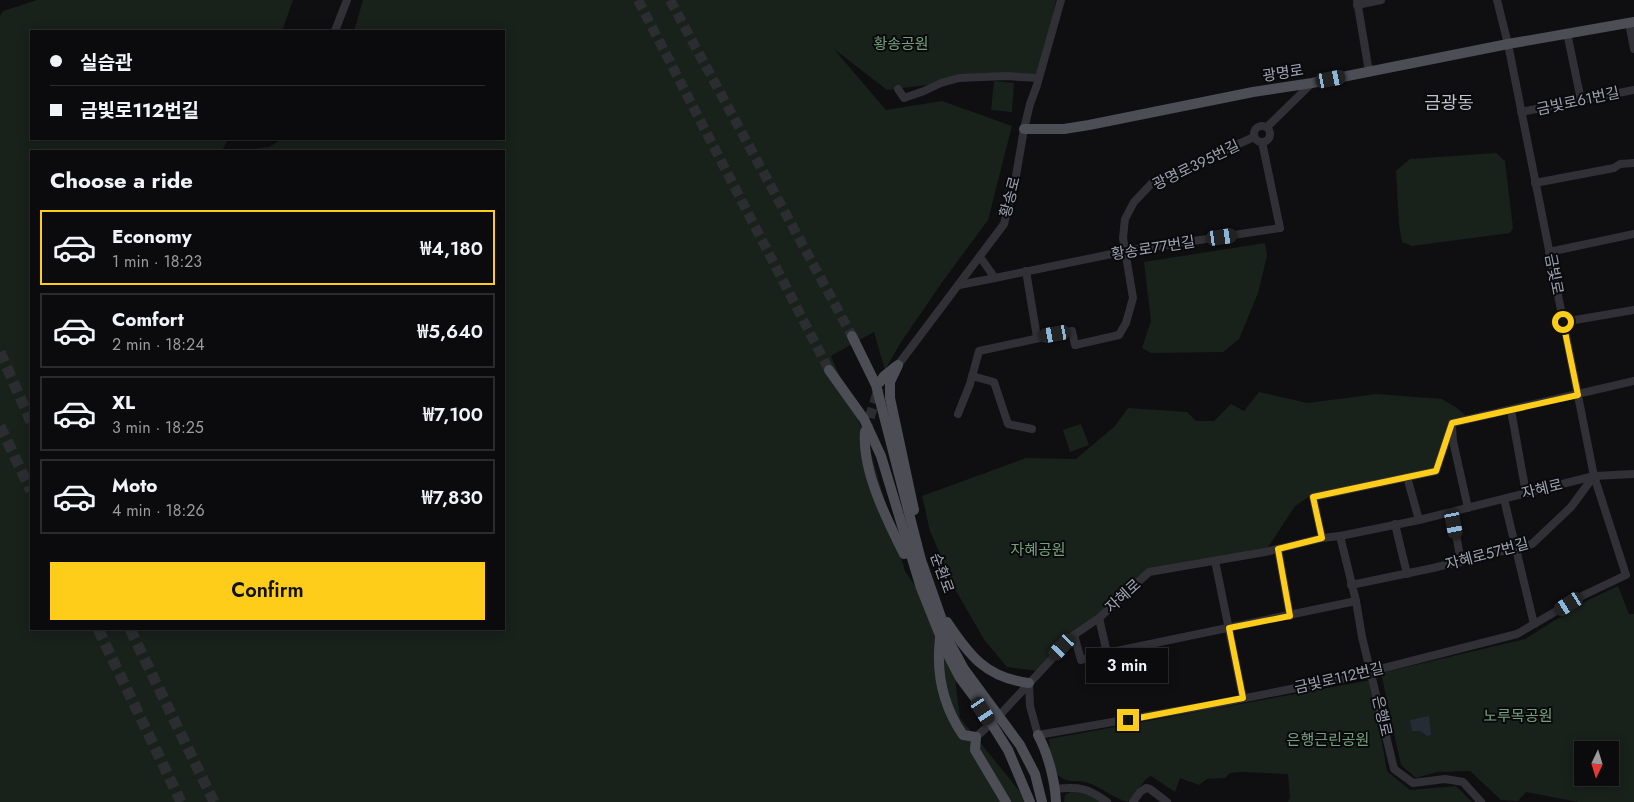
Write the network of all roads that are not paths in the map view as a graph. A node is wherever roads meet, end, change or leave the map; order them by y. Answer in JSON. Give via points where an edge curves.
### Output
{"nodes":[{"id":1,"x":348,"y":0,"type":"edge"},
{"id":2,"x":1061,"y":0,"type":"edge"},
{"id":3,"x":1381,"y":0,"type":"edge"},
{"id":4,"x":1497,"y":0,"type":"edge"},
{"id":5,"x":1357,"y":2,"type":"edge"},
{"id":6,"x":1631,"y":22,"type":"edge"},
{"id":7,"x":335,"y":30,"type":"edge"},
{"id":8,"x":1567,"y":33,"type":"junction"},
{"id":9,"x":1508,"y":44,"type":"junction"},
{"id":10,"x":1634,"y":50,"type":"edge"},
{"id":11,"x":1369,"y":72,"type":"junction"},
{"id":12,"x":1038,"y":78,"type":"junction"},
{"id":13,"x":1312,"y":83,"type":"junction"},
{"id":14,"x":898,"y":89,"type":"dead end"},
{"id":15,"x":1634,"y":90,"type":"edge"},
{"id":16,"x":1581,"y":100,"type":"junction"},
{"id":17,"x":1521,"y":112,"type":"junction"},
{"id":18,"x":1267,"y":128,"type":"junction"},
{"id":19,"x":1024,"y":129,"type":"junction"},
{"id":20,"x":1254,"y":137,"type":"junction"},
{"id":21,"x":1262,"y":142,"type":"junction"},
{"id":22,"x":1634,"y":163,"type":"edge"},
{"id":23,"x":1535,"y":183,"type":"junction"},
{"id":24,"x":1634,"y":234,"type":"edge"},
{"id":25,"x":1126,"y":251,"type":"junction"},
{"id":26,"x":1549,"y":252,"type":"junction"},
{"id":27,"x":980,"y":257,"type":"junction"},
{"id":28,"x":1026,"y":271,"type":"junction"},
{"id":29,"x":995,"y":278,"type":"junction"},
{"id":30,"x":959,"y":285,"type":"junction"},
{"id":31,"x":1634,"y":310,"type":"edge"},
{"id":32,"x":1563,"y":322,"type":"junction"},
{"id":33,"x":852,"y":336,"type":"tunnel mouth"},
{"id":34,"x":1038,"y":338,"type":"junction"},
{"id":35,"x":898,"y":365,"type":"junction"},
{"id":36,"x":829,"y":370,"type":"tunnel mouth"},
{"id":37,"x":972,"y":376,"type":"junction"},
{"id":38,"x":880,"y":382,"type":"tunnel mouth"},
{"id":39,"x":1634,"y":382,"type":"edge"},
{"id":40,"x":1578,"y":395,"type":"junction"},
{"id":41,"x":1511,"y":410,"type":"junction"},
{"id":42,"x":958,"y":414,"type":"dead end"},
{"id":43,"x":1452,"y":423,"type":"junction"},
{"id":44,"x":1032,"y":429,"type":"dead end"},
{"id":45,"x":865,"y":432,"type":"tunnel mouth"},
{"id":46,"x":1634,"y":474,"type":"edge"},
{"id":47,"x":1594,"y":476,"type":"junction"},
{"id":48,"x":1408,"y":477,"type":"junction"},
{"id":49,"x":1526,"y":493,"type":"junction"},
{"id":50,"x":1504,"y":499,"type":"junction"},
{"id":51,"x":1468,"y":508,"type":"junction"},
{"id":52,"x":1452,"y":512,"type":"junction"},
{"id":53,"x":1419,"y":520,"type":"junction"},
{"id":54,"x":1395,"y":524,"type":"junction"},
{"id":55,"x":1340,"y":536,"type":"junction"},
{"id":56,"x":1322,"y":538,"type":"junction"},
{"id":57,"x":1278,"y":549,"type":"junction"},
{"id":58,"x":1515,"y":549,"type":"junction"},
{"id":59,"x":921,"y":560,"type":"junction"},
{"id":60,"x":1215,"y":561,"type":"junction"},
{"id":61,"x":1461,"y":562,"type":"junction"},
{"id":62,"x":1407,"y":574,"type":"junction"},
{"id":63,"x":1626,"y":575,"type":"joint"},
{"id":64,"x":918,"y":579,"type":"junction"},
{"id":65,"x":1351,"y":585,"type":"junction"},
{"id":66,"x":1356,"y":601,"type":"junction"},
{"id":67,"x":941,"y":613,"type":"junction"},
{"id":68,"x":1290,"y":616,"type":"junction"},
{"id":69,"x":1099,"y":618,"type":"junction"},
{"id":70,"x":1534,"y":624,"type":"junction"},
{"id":71,"x":1229,"y":628,"type":"junction"},
{"id":72,"x":1074,"y":635,"type":"junction"},
{"id":73,"x":940,"y":636,"type":"junction"},
{"id":74,"x":1106,"y":653,"type":"junction"},
{"id":75,"x":1371,"y":672,"type":"junction"},
{"id":76,"x":1028,"y":683,"type":"junction"},
{"id":77,"x":1243,"y":698,"type":"junction"},
{"id":78,"x":1038,"y":735,"type":"junction"},
{"id":79,"x":976,"y":737,"type":"junction"},
{"id":80,"x":1055,"y":790,"type":"junction"},
{"id":81,"x":1006,"y":802,"type":"edge"},
{"id":82,"x":1030,"y":802,"type":"edge"},
{"id":83,"x":1042,"y":802,"type":"edge"},
{"id":84,"x":1056,"y":802,"type":"edge"},
{"id":85,"x":1107,"y":802,"type":"edge"},
{"id":86,"x":1133,"y":802,"type":"edge"},
{"id":87,"x":1167,"y":802,"type":"edge"},
{"id":88,"x":1481,"y":802,"type":"edge"}],
"edges":[{"from":1,"to":7,"type":"street"},
{"from":2,"to":12,"type":"street","name":"황송로"},
{"from":3,"to":5,"type":"street"},
{"from":4,"to":9,"type":"street","name":"금빛로"},
{"from":5,"to":11,"type":"street"},
{"from":6,"to":8,"type":"main road","name":"광명로"},
{"from":6,"to":10,"type":"street"},
{"from":8,"to":9,"type":"main road","name":"광명로"},
{"from":8,"to":16,"type":"street"},
{"from":9,"to":11,"type":"main road","name":"광명로"},
{"from":9,"to":17,"type":"street","name":"금빛로"},
{"from":11,"to":13,"type":"main road","name":"광명로"},
{"from":12,"to":14,"type":"street","via":[[959,78],[904,98]]},
{"from":12,"to":19,"type":"street","name":"황송로"},
{"from":13,"to":18,"type":"street"},
{"from":13,"to":19,"type":"main road","name":"광명로","via":[[1064,129]]},
{"from":15,"to":16,"type":"street","name":"금빛로61번길"},
{"from":16,"to":17,"type":"street","name":"금빛로61번길"},
{"from":17,"to":23,"type":"street","name":"금빛로"},
{"from":18,"to":20,"type":"street","via":[[1256,128]]},
{"from":18,"to":21,"type":"street","via":[[1269,138]]},
{"from":19,"to":27,"type":"street","name":"황송로","via":[[1004,224]]},
{"from":20,"to":21,"type":"street"},
{"from":20,"to":25,"type":"street","name":"광명로395번길","via":[[1152,183],[1134,202],[1125,219],[1123,238]]},
{"from":21,"to":25,"type":"street","name":"황송로77번길","via":[[1280,228]]},
{"from":22,"to":23,"type":"street"},
{"from":23,"to":26,"type":"street","name":"금빛로"},
{"from":24,"to":26,"type":"street"},
{"from":25,"to":28,"type":"street","name":"황송로77번길"},
{"from":25,"to":34,"type":"street","name":"광명로395번길","via":[[1133,298],[1119,335],[1075,345],[1072,331]]},
{"from":26,"to":32,"type":"street","name":"금빛로"},
{"from":27,"to":29,"type":"street"},
{"from":27,"to":30,"type":"street","name":"황송로"},
{"from":28,"to":29,"type":"street","name":"황송로77번길"},
{"from":28,"to":34,"type":"street"},
{"from":29,"to":30,"type":"street","name":"황송로77번길"},
{"from":30,"to":35,"type":"street","name":"황송로"},
{"from":31,"to":32,"type":"street"},
{"from":32,"to":40,"type":"street","name":"금빛로"},
{"from":33,"to":59,"type":"main road","name":"순환로","via":[[876,386]]},
{"from":34,"to":37,"type":"street","via":[[979,351]]},
{"from":35,"to":38,"type":"main road"},
{"from":35,"to":59,"type":"main road","via":[[890,382],[890,398]]},
{"from":36,"to":64,"type":"main road","name":"순환로","via":[[874,438]]},
{"from":37,"to":42,"type":"street"},
{"from":37,"to":44,"type":"street","via":[[994,382],[1008,424]]},
{"from":39,"to":40,"type":"street"},
{"from":40,"to":41,"type":"street"},
{"from":40,"to":47,"type":"street","name":"금빛로"},
{"from":41,"to":43,"type":"street"},
{"from":41,"to":49,"type":"street"},
{"from":43,"to":48,"type":"street","via":[[1436,471]]},
{"from":43,"to":51,"type":"street"},
{"from":45,"to":64,"type":"main road","via":[[871,476],[886,517]]},
{"from":46,"to":47,"type":"street","name":"자혜로"},
{"from":47,"to":49,"type":"street","name":"자혜로"},
{"from":47,"to":58,"type":"street","name":"자혜로57번길","via":[[1572,507],[1539,538],[1532,544]]},
{"from":47,"to":63,"type":"street","name":"금빛로"},
{"from":48,"to":53,"type":"street"},
{"from":48,"to":56,"type":"street","via":[[1313,497]]},
{"from":49,"to":50,"type":"street","name":"자혜로"},
{"from":50,"to":51,"type":"street","name":"자혜로"},
{"from":50,"to":58,"type":"street"},
{"from":51,"to":52,"type":"street","name":"자혜로"},
{"from":52,"to":53,"type":"street","name":"자혜로"},
{"from":52,"to":61,"type":"street"},
{"from":53,"to":54,"type":"street","name":"자혜로"},
{"from":54,"to":55,"type":"street","name":"자혜로"},
{"from":54,"to":62,"type":"street"},
{"from":55,"to":56,"type":"street","name":"자혜로"},
{"from":55,"to":65,"type":"street","name":"은행로"},
{"from":56,"to":57,"type":"street","name":"자혜로"},
{"from":57,"to":60,"type":"street","name":"자혜로"},
{"from":57,"to":68,"type":"street"},
{"from":58,"to":61,"type":"street","name":"자혜로57번길"},
{"from":58,"to":70,"type":"street"},
{"from":59,"to":67,"type":"main road","name":"순환로"},
{"from":60,"to":69,"type":"street","name":"자혜로","via":[[1149,572]]},
{"from":60,"to":71,"type":"street"},
{"from":61,"to":62,"type":"street","name":"자혜로57번길"},
{"from":62,"to":65,"type":"street","name":"자혜로57번길"},
{"from":63,"to":70,"type":"street","name":"금빛로112번길"},
{"from":64,"to":73,"type":"main road","name":"순환로"},
{"from":65,"to":66,"type":"street","name":"은행로"},
{"from":66,"to":68,"type":"street"},
{"from":66,"to":75,"type":"street","name":"은행로"},
{"from":67,"to":76,"type":"main road","via":[[976,660],[1007,679]]},
{"from":67,"to":83,"type":"main road","name":"순환로","via":[[957,657],[1020,745],[1035,774]]},
{"from":68,"to":71,"type":"street"},
{"from":69,"to":72,"type":"street","name":"자혜로"},
{"from":69,"to":74,"type":"street"},
{"from":70,"to":75,"type":"street","name":"금빛로112번길","via":[[1517,634]]},
{"from":71,"to":74,"type":"street"},
{"from":71,"to":77,"type":"street"},
{"from":72,"to":74,"type":"street","via":[[1081,660]]},
{"from":72,"to":76,"type":"street","name":"자혜로"},
{"from":73,"to":79,"type":"main road","via":[[938,658],[946,702],[964,735]]},
{"from":73,"to":82,"type":"main road","name":"순환로","via":[[960,678],[1016,766]]},
{"from":75,"to":77,"type":"street","name":"금빛로112번길"},
{"from":75,"to":88,"type":"street","name":"은행로","via":[[1394,769],[1413,783],[1444,779],[1463,782]]},
{"from":76,"to":78,"type":"street"},
{"from":76,"to":79,"type":"street","name":"자혜로"},
{"from":77,"to":78,"type":"street","name":"금빛로112번길"},
{"from":78,"to":80,"type":"main road","via":[[1044,745]]},
{"from":79,"to":81,"type":"main road","via":[[975,750]]},
{"from":80,"to":84,"type":"main road"},
{"from":80,"to":85,"type":"street","via":[[1081,787]]},
{"from":86,"to":87,"type":"street","via":[[1146,788]]}]}
